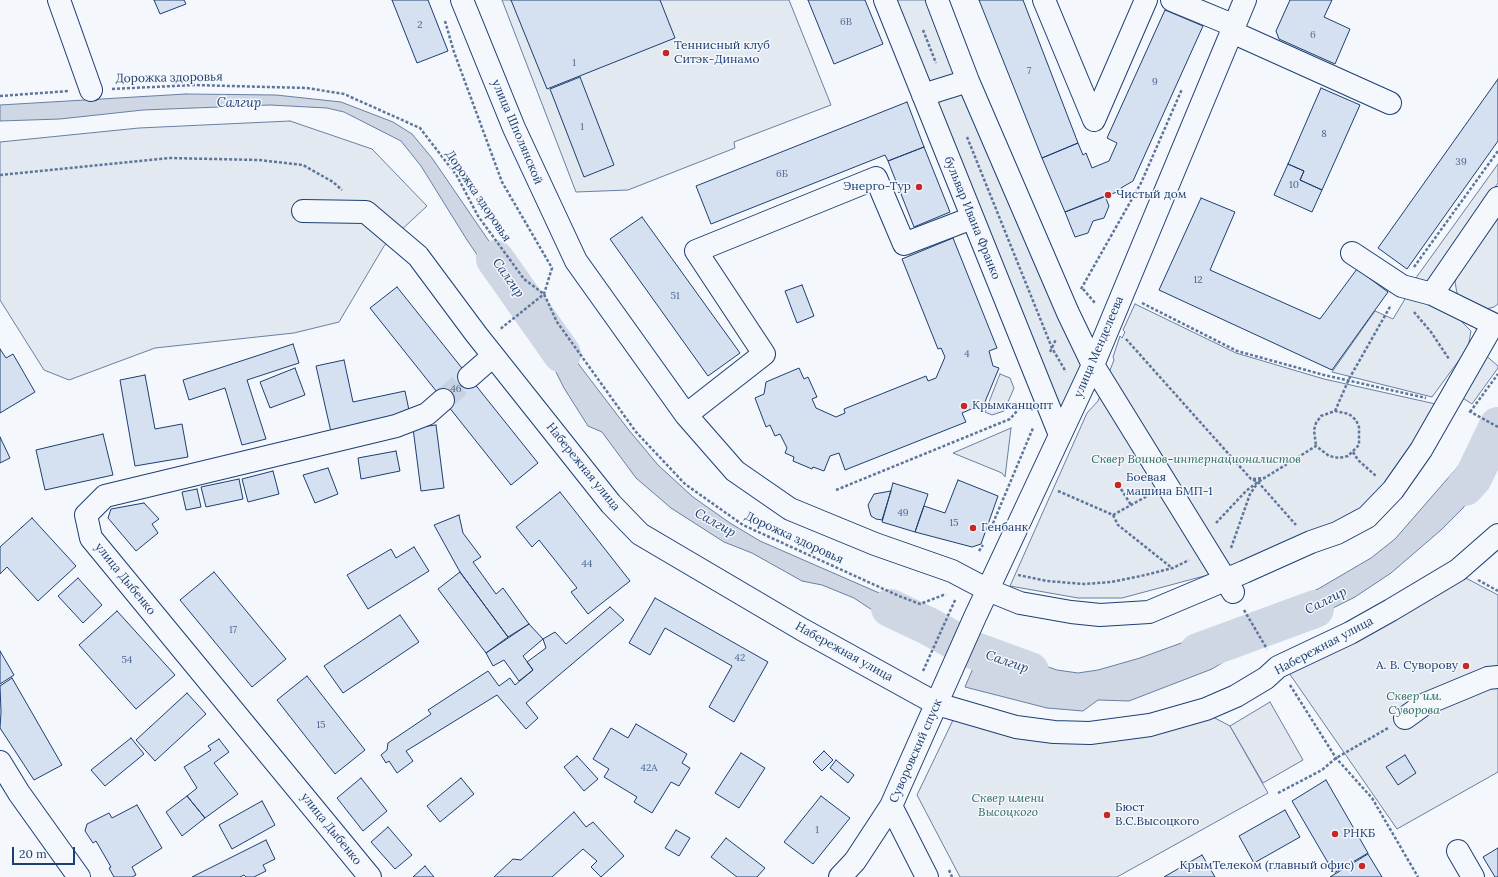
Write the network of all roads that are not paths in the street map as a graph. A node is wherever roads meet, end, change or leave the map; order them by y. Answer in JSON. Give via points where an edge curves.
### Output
{"nodes":[{"id":1,"x":59,"y":0,"type":"edge"},
{"id":2,"x":462,"y":0,"type":"edge"},
{"id":3,"x":885,"y":0,"type":"edge"},
{"id":4,"x":937,"y":0,"type":"edge"},
{"id":5,"x":1044,"y":0,"type":"edge"},
{"id":6,"x":1146,"y":0,"type":"edge"},
{"id":7,"x":1172,"y":0,"type":"edge"},
{"id":8,"x":1245,"y":0,"type":"edge"},
{"id":9,"x":1233,"y":29,"type":"junction"},
{"id":10,"x":968,"y":81,"type":"junction"},
{"id":11,"x":91,"y":90,"type":"road end"},
{"id":12,"x":922,"y":95,"type":"junction"},
{"id":13,"x":1390,"y":103,"type":"dead end"},
{"id":14,"x":1498,"y":198,"type":"edge"},
{"id":15,"x":303,"y":211,"type":"dead end"},
{"id":16,"x":972,"y":218,"type":"junction"},
{"id":17,"x":1352,"y":253,"type":"dead end"},
{"id":18,"x":1432,"y":294,"type":"junction"},
{"id":19,"x":1495,"y":320,"type":"edge"},
{"id":20,"x":494,"y":356,"type":"junction"},
{"id":21,"x":1092,"y":365,"type":"junction"},
{"id":22,"x":469,"y":377,"type":"tunnel mouth"},
{"id":23,"x":443,"y":400,"type":"tunnel mouth"},
{"id":24,"x":686,"y":416,"type":"junction"},
{"id":25,"x":1060,"y":435,"type":"junction"},
{"id":26,"x":1495,"y":543,"type":"edge"},
{"id":27,"x":1229,"y":586,"type":"junction"},
{"id":28,"x":988,"y":590,"type":"junction"},
{"id":29,"x":1498,"y":677,"type":"edge"},
{"id":30,"x":940,"y":696,"type":"junction"},
{"id":31,"x":1405,"y":718,"type":"road end"},
{"id":32,"x":0,"y":762,"type":"edge"},
{"id":33,"x":891,"y":806,"type":"junction"},
{"id":34,"x":1458,"y":851,"type":"dead end"},
{"id":35,"x":79,"y":877,"type":"edge"},
{"id":36,"x":370,"y":877,"type":"edge"},
{"id":37,"x":840,"y":877,"type":"edge"},
{"id":38,"x":927,"y":877,"type":"edge"},
{"id":39,"x":1473,"y":877,"type":"edge"}],
"edges":[{"from":1,"to":11,"type":"street"},
{"from":2,"to":24,"type":"street","name":"улица Шполянской","via":[[518,135],[576,261]]},
{"from":3,"to":12,"type":"street","name":"бульвар Ивана Франко"},
{"from":4,"to":10,"type":"street"},
{"from":5,"to":6,"type":"street","via":[[1094,120]]},
{"from":7,"to":9,"type":"street"},
{"from":8,"to":9,"type":"street","name":"улица Менделеева"},
{"from":9,"to":13,"type":"street"},
{"from":9,"to":21,"type":"street","name":"улица Менделеева"},
{"from":10,"to":12,"type":"street"},
{"from":10,"to":21,"type":"street"},
{"from":12,"to":16,"type":"street","name":"бульвар Ивана Франко"},
{"from":14,"to":18,"type":"street"},
{"from":15,"to":20,"type":"street","name":"Набережная улица","via":[[366,212],[418,256]]},
{"from":16,"to":24,"type":"street","via":[[904,244],[876,178],[696,250],[764,354]]},
{"from":16,"to":25,"type":"street","name":"бульвар Ивана Франко"},
{"from":17,"to":18,"type":"street","via":[[1401,285]]},
{"from":18,"to":19,"type":"street"},
{"from":19,"to":27,"type":"street","via":[[1421,450],[1393,490],[1367,517],[1337,533],[1311,542]]},
{"from":20,"to":22,"type":"street"},
{"from":20,"to":30,"type":"street","name":"Набережная улица","via":[[612,504],[640,534],[803,630]]},
{"from":21,"to":25,"type":"street","name":"улица Менделеева"},
{"from":21,"to":27,"type":"street"},
{"from":23,"to":36,"type":"street","name":"улица Дыбенко","via":[[427,414],[396,426],[105,496],[86,515],[91,538]]},
{"from":24,"to":28,"type":"street","via":[[735,471],[790,509],[952,572]]},
{"from":25,"to":28,"type":"street","name":"улица Менделеева"},
{"from":26,"to":30,"type":"street","name":"Набережная улица","via":[[1458,570],[1350,633],[1274,660],[1266,678],[1236,696],[1206,709],[1150,725],[1090,733],[1016,727]]},
{"from":27,"to":28,"type":"street","via":[[1149,612],[1126,614],[1071,612],[1020,603]]},
{"from":28,"to":30,"type":"street","name":"улица Менделеева"},
{"from":29,"to":31,"type":"street","via":[[1488,678],[1423,705]]},
{"from":30,"to":33,"type":"street","name":"Суворовский спуск"},
{"from":32,"to":35,"type":"street"},
{"from":33,"to":37,"type":"street","via":[[855,861]]},
{"from":33,"to":38,"type":"street","name":"Суворовский спуск"},
{"from":34,"to":39,"type":"street"}]}
